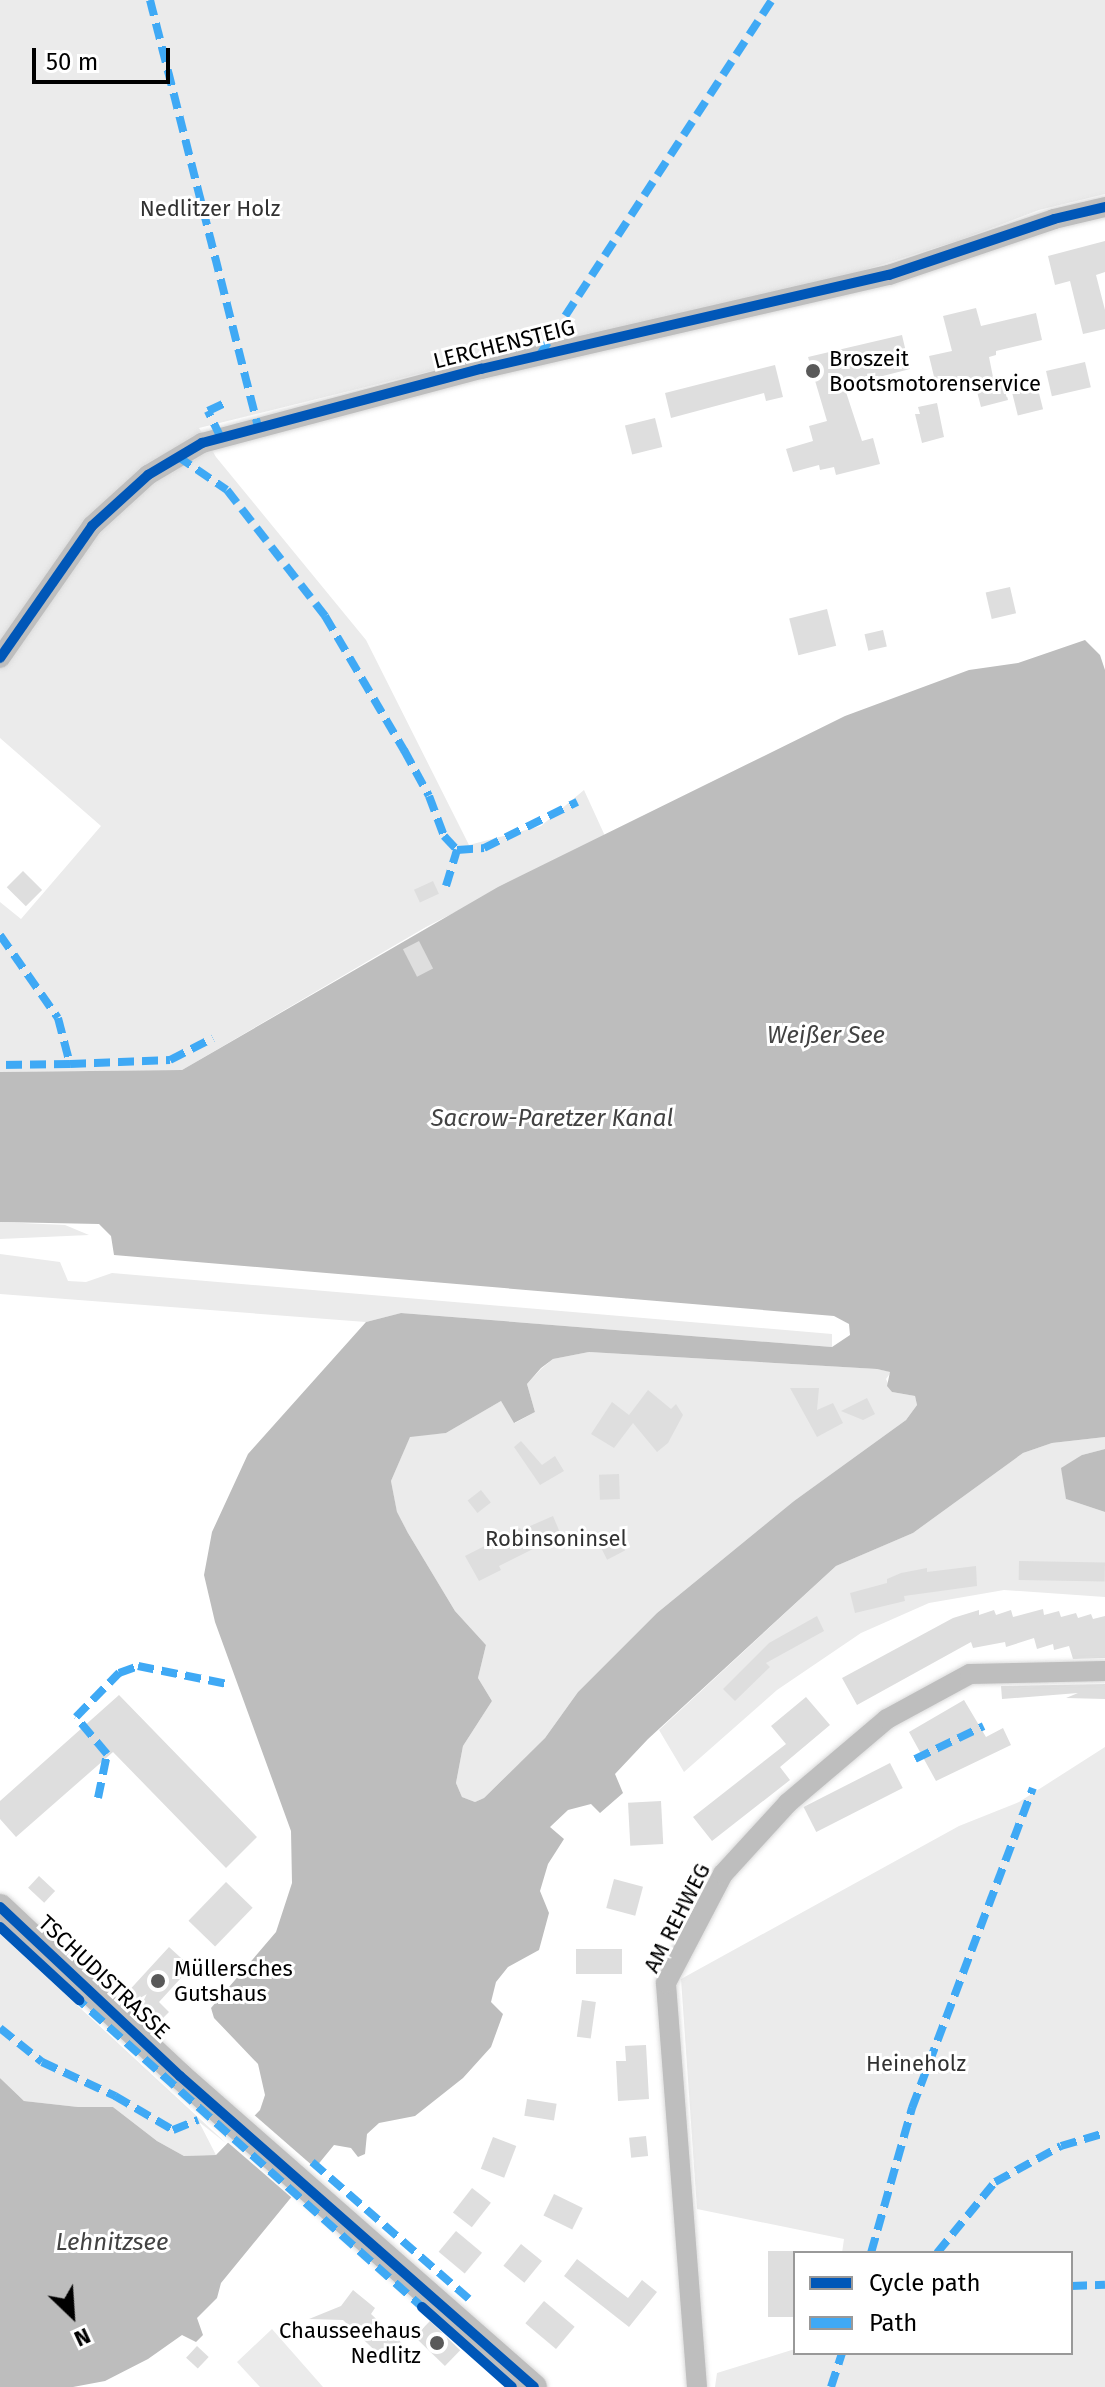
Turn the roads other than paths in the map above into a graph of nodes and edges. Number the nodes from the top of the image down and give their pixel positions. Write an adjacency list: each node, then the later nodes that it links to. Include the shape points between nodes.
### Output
1 (1105, 207): 2 (street, LERCHENSTEIG, via 889,275 481,369 202,443 148,475 92,526)
2 (0, 658)
3 (1105, 1671): 6 (street, AM REHWEG, via 970,1674 887,1719 788,1803 723,1874 666,1983)
4 (0, 1907): 5 (main road, TSCHUDISTRASSE, via 180,2076)
5 (534, 2387)
6 (697, 2387)

